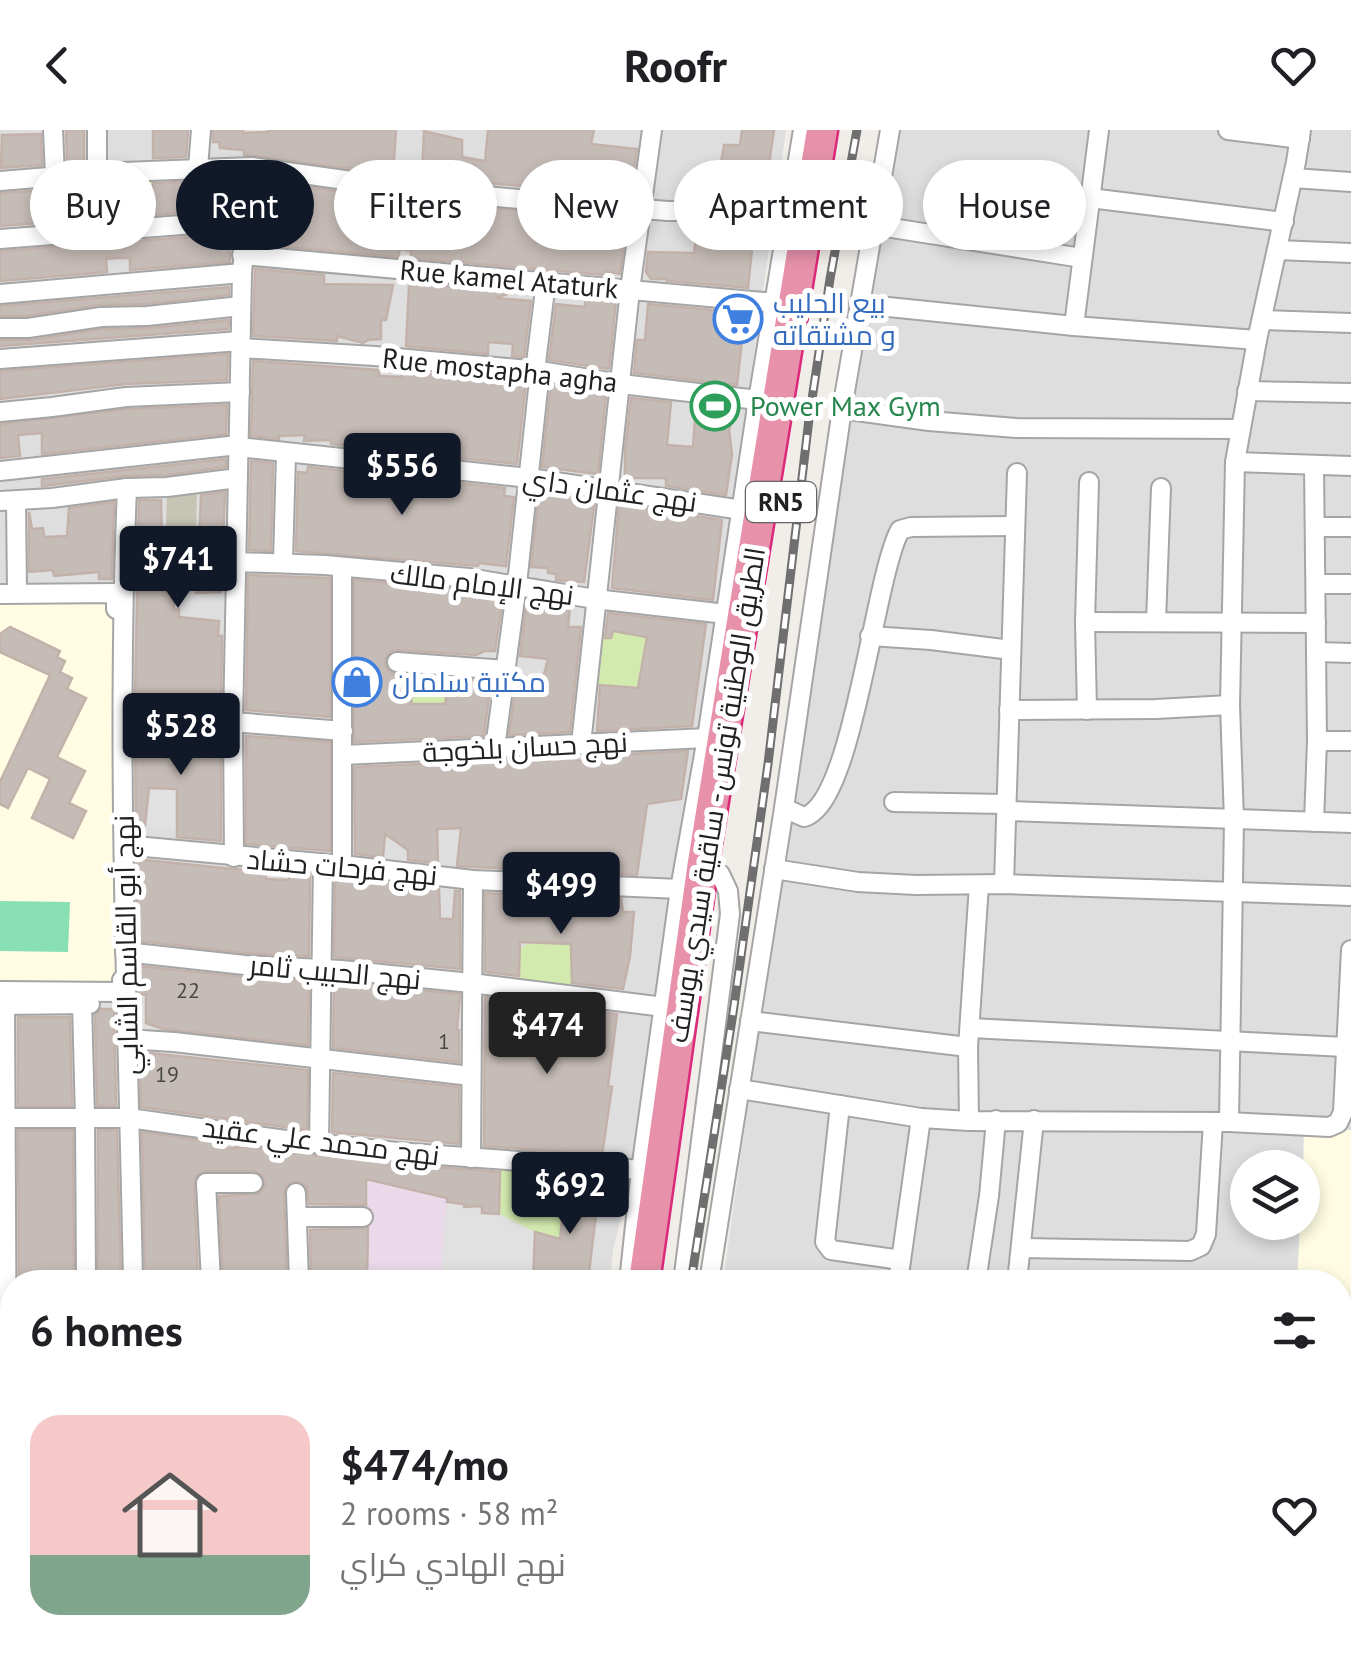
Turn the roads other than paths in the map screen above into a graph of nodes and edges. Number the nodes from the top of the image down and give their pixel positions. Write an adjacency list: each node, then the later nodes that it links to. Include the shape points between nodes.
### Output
1 (53, 130): 12 (street)
2 (97, 130): 13 (street)
3 (201, 130): 14 (street)
4 (652, 130): 15 (street)
5 (803, 130): 16 (street)
6 (822, 130): 127 (highway, الطريق الوطنية تونس - ساقية سيدي يوسف / RN5)
7 (841, 130): 120 (highway, الطريق الوطنية تونس - ساقية سيدي يوسف / RN5)
8 (890, 130): 17 (street)
9 (1098, 130): 24 (street)
10 (1228, 130): 11 (street)
11 (1300, 135): 20 (street)
12 (54, 160)
13 (97, 160)
14 (199, 160)
15 (648, 160)
16 (798, 160)
17 (885, 160)
18 (314, 176): 23 (street)
19 (30, 178): 21 (street)
20 (1293, 178): 22 (street); 25 (street)
21 (0, 181)
22 (1351, 182)
23 (517, 198)
24 (1090, 198): 25 (street); 35 (street)
25 (1284, 222): 33 (street)
26 (176, 225): 28 (street)
27 (903, 230): 35 (street)
28 (0, 239)
29 (243, 250): 36 (street)
30 (636, 250): 38 (street)
31 (784, 250): 40 (street)
32 (869, 250): 41 (street)
33 (1277, 250): 34 (street); 43 (street)
34 (1351, 253)
35 (1082, 258): 45 (street)
36 (242, 264): 37 (street, Rue kamel Ataturk); 39 (street, Rue kamel Ataturk); 42 (street)
37 (546, 282): 38 (street, Rue kamel Ataturk); 50 (street)
38 (630, 290): 40 (street, Rue kamel Ataturk); 51 (street)
39 (0, 294)
40 (775, 303): 55 (street)
41 (859, 304): 45 (street); 56 (street)
42 (241, 306): 46 (street); 48 (street)
43 (1262, 320): 44 (street); 47 (street)
44 (1351, 323)
45 (1074, 326): 47 (street)
46 (0, 328)
47 (1258, 340): 52 (street)
48 (240, 344): 49 (street); 50 (street, Rue mostapha agha); 53 (street)
49 (0, 359)
50 (538, 371): 51 (street, Rue mostapha agha); 67 (street)
51 (621, 384): 55 (street, Rue mostapha agha); 71 (street)
52 (1247, 390): 54 (street); 58 (street)
53 (240, 392): 57 (street); 59 (street)
54 (1351, 393)
55 (758, 400): 73 (street)
56 (842, 409): 58 (street, via 1016,428); 111 (street)
57 (0, 412)
58 (1240, 429): 61 (street)
59 (239, 448): 60 (street, نهج عثمان داي); 64 (street, نهج عثمان داي); 66 (street)
60 (286, 454): 67 (street, نهج عثمان داي); 78 (street)
61 (1235, 462): 62 (street); 90 (street)
62 (1314, 464): 63 (street); 75 (street)
63 (1351, 466)
64 (0, 470)
65 (1017, 473): 74 (street)
66 (238, 478): 69 (street); 77 (street)
67 (529, 478): 71 (street, نهج عثمان داي); 80 (street)
68 (1088, 482): 88 (street)
69 (128, 488): 72 (street); 84 (street, نهج أبو القاسم الشابي)
70 (1160, 488): 87 (street)
71 (610, 489): 73 (street, نهج عثمان داي); 85 (street)
72 (8, 501): 83 (street)
73 (742, 510): 86 (street)
74 (1014, 526): 91 (street, via 902,528); 92 (street)
75 (1316, 527): 76 (street); 81 (street)
76 (1351, 527)
77 (236, 562): 78 (street, نهج الإمام مالك); 101 (street)
78 (283, 563): 79 (street, نهج الإمام مالك)
79 (342, 567): 80 (street, نهج الإمام مالك); 102 (street)
80 (517, 584): 85 (street, نهج الإمام مالك); 96 (street)
81 (1316, 584): 82 (street); 89 (street)
82 (1351, 584)
83 (6, 592): 84 (street); 132 (street, via 116,594 122,992)
84 (123, 592): 100 (street, نهج أبو القاسم الشابي)
85 (595, 599): 86 (street, نهج الإمام مالك); 106 (street)
86 (726, 614): 103 (street)
87 (1156, 621): 88 (street); 90 (street)
88 (1085, 622): 99 (street)
89 (1316, 623): 90 (street); 93 (street)
90 (1231, 624): 97 (street)
91 (870, 636): 92 (street); 111 (street, via 837,774 810,816)
92 (1010, 650): 98 (street)
93 (1316, 652): 94 (street); 104 (street)
94 (1351, 653)
95 (396, 662): 96 (street)
96 (506, 670): 107 (street)
97 (1230, 705): 99 (street); 112 (street)
98 (1009, 710): 99 (street); 110 (street)
99 (1087, 710)
100 (124, 713): 101 (street); 115 (street, نهج أبو القاسم الشابي)
101 (233, 723): 102 (street); 116 (street)
102 (342, 731): 108 (street)
103 (707, 738): 106 (street, نهج حسان بلخوجة); 124 (street)
104 (1316, 741): 105 (street); 113 (street)
105 (1351, 742)
106 (580, 744): 107 (street, نهج حسان بلخوجة)
107 (495, 748): 108 (street, نهج حسان بلخوجة)
108 (342, 755): 118 (street)
109 (894, 802): 110 (street)
110 (1006, 807): 112 (street); 123 (street)
111 (784, 808): 119 (street)
112 (1234, 820): 113 (street); 125 (street)
113 (1314, 822): 114 (street)
114 (1351, 823)
115 (124, 845): 116 (street, نهج فرحات حشاد); 129 (street, نهج أبو القاسم الشابي)
116 (234, 857): 117 (street, نهج فرحات حشاد)
117 (322, 864): 118 (street, نهج فرحات حشاد); 130 (street)
118 (342, 865): 121 (street, نهج فرحات حشاد)
119 (774, 868): 122 (street, via 858,882); 136 (street)
120 (720, 874): 127 (highway, الطريق الوطنية تونس - ساقية سيدي يوسف / RN5); 170 (street, via 730,914)
121 (473, 880): 124 (street, نهج فرحات حشاد); 131 (street)
122 (978, 884): 123 (street); 137 (street)
123 (1004, 884): 125 (street)
124 (680, 890): 135 (street)
125 (1232, 894): 126 (street); 139 (street)
126 (1351, 896)
127 (704, 918): 168 (highway, الطريق الوطنية تونس - ساقية سيدي يوسف / RN5); 169 (highway, الطريق الوطنية تونس - ساقية سيدي يوسف / RN5)
128 (1351, 950): 140 (street)
129 (125, 952): 130 (street, نهج الحبيب ثامر); 134 (street, نهج أبو القاسم الشابي)
130 (320, 968): 131 (street, نهج الحبيب ثامر); 141 (street)
131 (471, 983): 135 (street, نهج الحبيب ثامر); 142 (street)
132 (2, 1000): 133 (street); 145 (street)
133 (82, 1004): 134 (street); 146 (street)
134 (125, 1004): 138 (street, نهج أبو القاسم الشابي)
135 (664, 1007): 155 (street)
136 (750, 1021): 137 (street); 143 (street)
137 (969, 1038): 139 (street); 151 (street)
138 (126, 1039): 141 (street); 147 (street, نهج أبو القاسم الشابي)
139 (1232, 1040): 140 (street); 152 (street)
140 (1345, 1047): 152 (street, via 1338,1123)
141 (320, 1058): 142 (street); 153 (street)
142 (471, 1076): 154 (street)
143 (739, 1089): 144 (street); 171 (street)
144 (840, 1106): 148 (street); 161 (street, via 825,1242 831,1250)
145 (2, 1118): 146 (street, نهج محمد علي عقيد); 162 (street)
146 (85, 1118): 147 (street, نهج محمد علي عقيد); 163 (street)
147 (129, 1118): 153 (street, نهج محمد علي عقيد); 164 (street, نهج أبو القاسم الشابي)
148 (920, 1118): 151 (street); 161 (street)
149 (996, 1120): 150 (street); 151 (street); 173 (street)
150 (1034, 1120): 152 (street); 160 (street)
151 (969, 1121)
152 (1221, 1122): 160 (street, via 1202,1246)
153 (319, 1144): 154 (street, نهج محمد علي عقيد)
154 (470, 1158): 155 (street, نهج محمد علي عقيد)
155 (641, 1170): 167 (street)
156 (254, 1183): 165 (street, via 206,1183)
157 (296, 1193): 158 (street)
158 (296, 1217): 159 (street); 166 (street)
159 (363, 1217)
160 (1021, 1248): 174 (street)
161 (901, 1260): 172 (street)
162 (4, 1270)
163 (86, 1270)
164 (133, 1270)
165 (210, 1270)
166 (298, 1270)
167 (629, 1270)
168 (646, 1270)
169 (665, 1270)
170 (684, 1270)
171 (711, 1270)
172 (900, 1270)
173 (978, 1270)
174 (1019, 1270)

